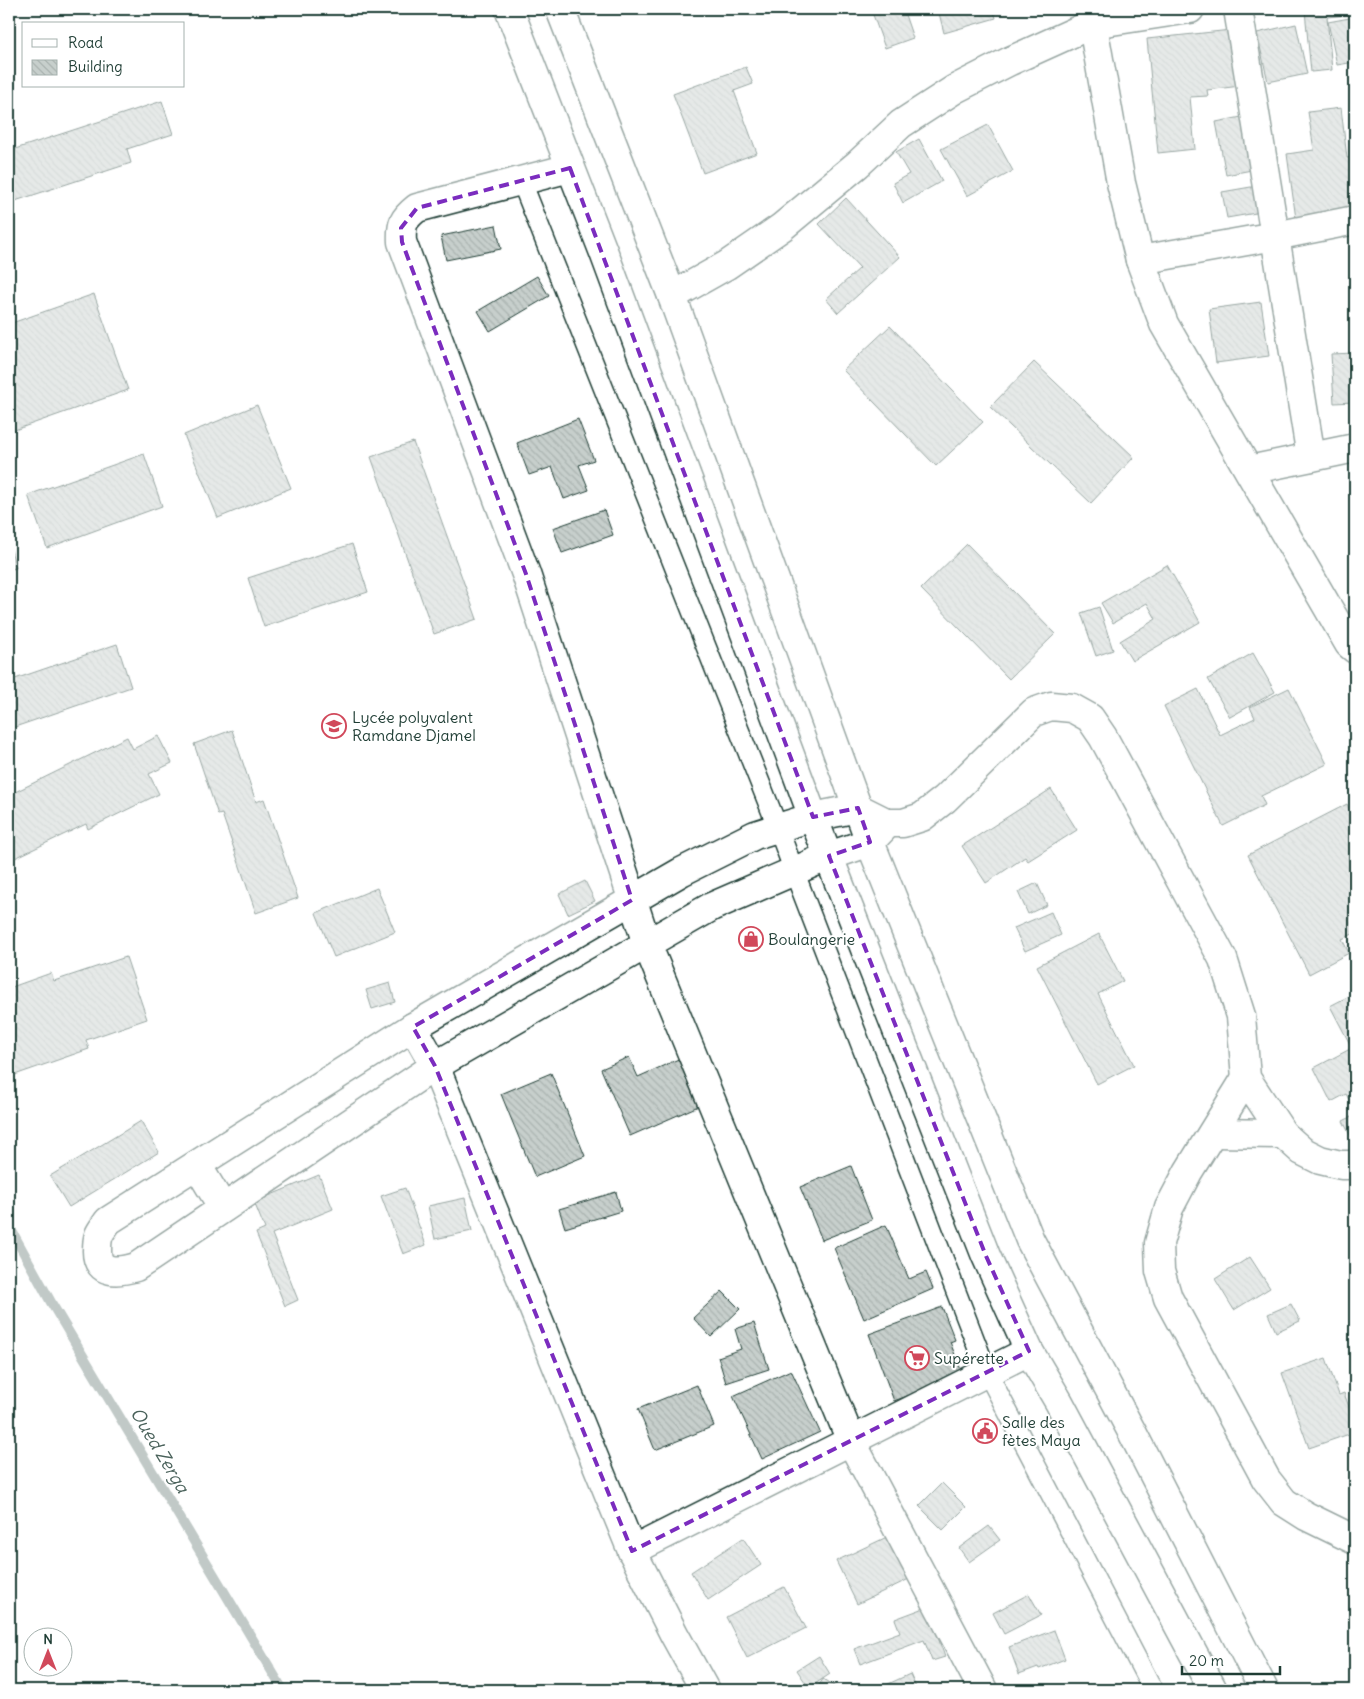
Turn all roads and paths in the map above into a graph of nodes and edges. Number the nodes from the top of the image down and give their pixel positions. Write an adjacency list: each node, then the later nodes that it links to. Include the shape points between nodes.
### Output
1 (508, 9): 6 (street)
2 (560, 9): 11 (street)
3 (1190, 9): 5 (street)
4 (1238, 9): 9 (street)
5 (1091, 16): 10 (street, via 1121,182); 11 (street, via 956,89 901,124 782,226 727,264)
6 (570, 168): 7 (street); 17 (street)
7 (521, 180): 18 (lane); 22 (street, via 417,208 407,216 401,228 402,242 526,574)
8 (1355, 220): 9 (street)
9 (1275, 236): 10 (street); 13 (street)
10 (1140, 260): 14 (street, via 1164,324)
11 (672, 296): 16 (street)
12 (1355, 448): 13 (street)
13 (1311, 457): 14 (street)
14 (1249, 470): 15 (street)
15 (1355, 650)
16 (858, 808): 17 (street); 19 (street)
17 (813, 817): 18 (street); 20 (street)
18 (778, 828): 21 (lane); 22 (street, via 755,835)
19 (879, 832): 20 (street); 26 (street, via 922,817 945,799 1034,712 1051,706 1072,708 1090,718 1223,959 1241,1016); 41 (street, via 1030,1240)
20 (829, 856): 21 (street); 32 (street, via 986,1256)
21 (794, 872): 23 (street, via 711,907); 33 (lane)
22 (632, 900): 23 (street); 24 (street)
23 (647, 944): 25 (street); 34 (street)
24 (413, 1027): 25 (street); 29 (street)
25 (435, 1066): 31 (street); 36 (street)
26 (1246, 1078): 27 (street); 28 (street)
27 (1213, 1133): 28 (street); 35 (street, via 1169,1208 1159,1242 1160,1271 1168,1298 1266,1479 1284,1502)
28 (1283, 1134): 30 (street, via 1302,1151 1320,1160)
29 (197, 1165): 31 (street); 31 (street, via 108,1221 99,1234 97,1244 100,1265 117,1271 136,1267)
30 (1355, 1165)
31 (223, 1208)
32 (1029, 1351): 33 (street); 40 (street)
33 (987, 1372): 34 (street); 39 (lane)
34 (852, 1441): 36 (street); 38 (street)
35 (1355, 1540)
36 (632, 1551): 37 (street)
37 (705, 1690)
38 (983, 1690)
39 (1153, 1690)
40 (1213, 1690)
41 (1264, 1690)

